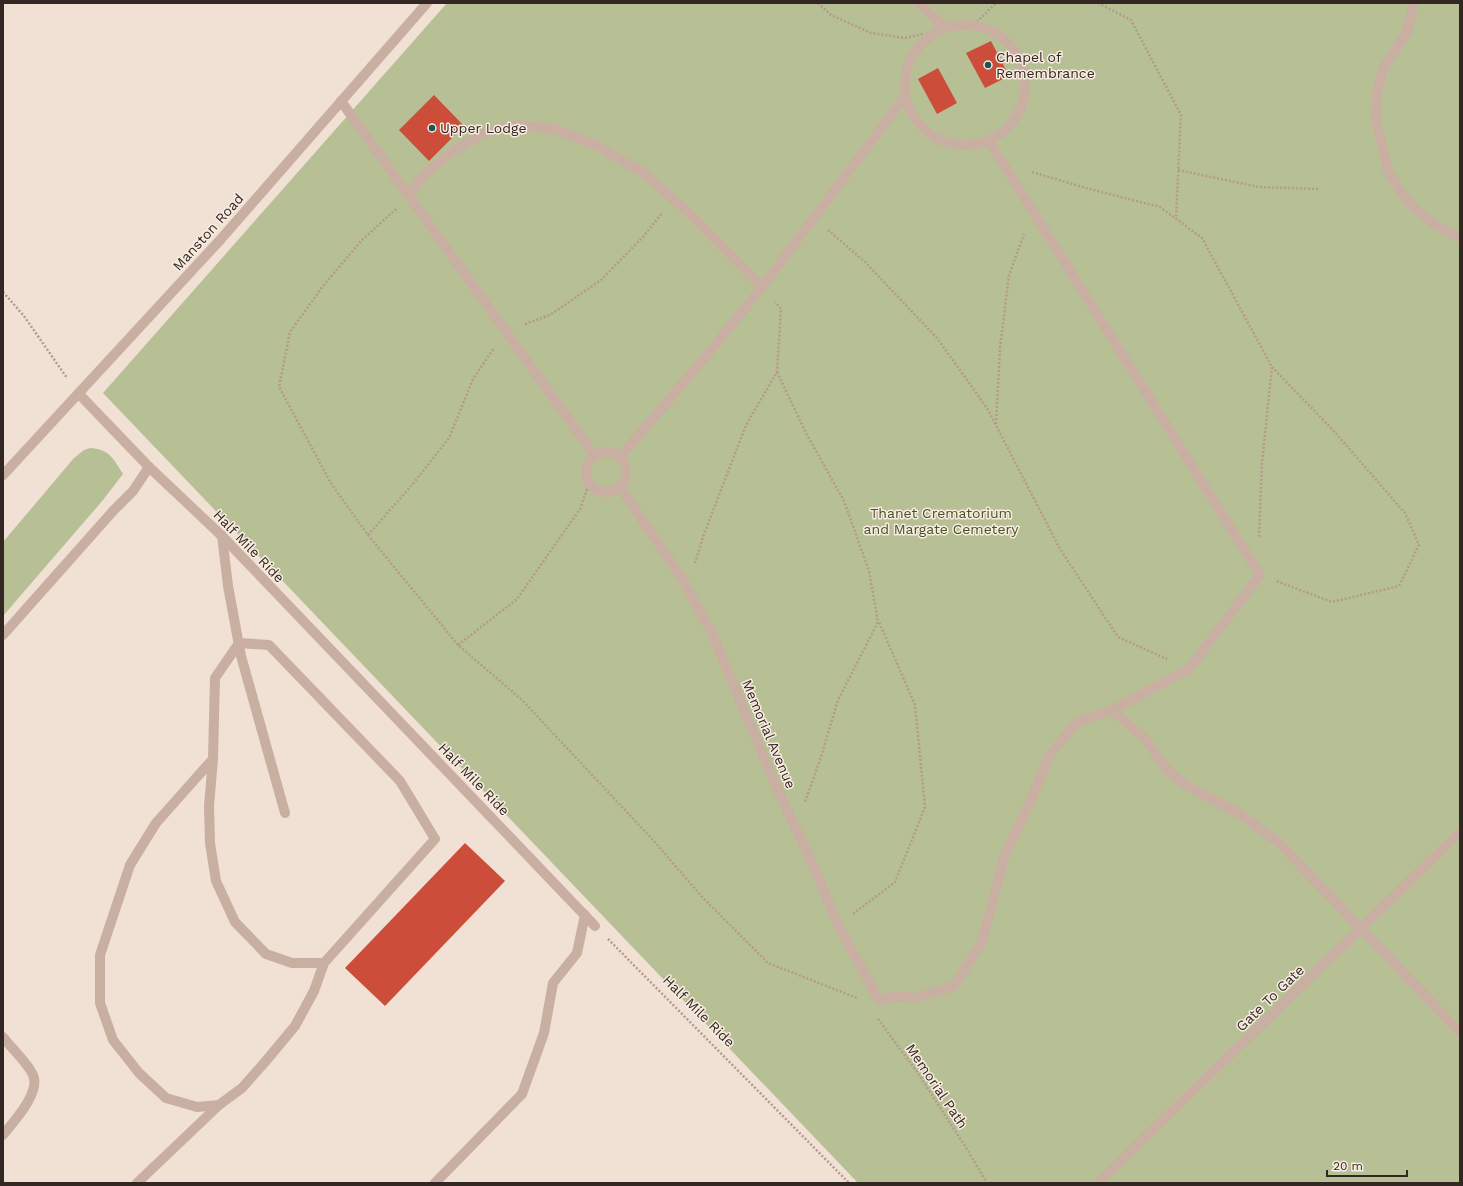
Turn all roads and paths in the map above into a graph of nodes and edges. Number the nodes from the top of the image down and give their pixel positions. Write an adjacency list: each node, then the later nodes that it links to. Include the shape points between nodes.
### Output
1 (427, 3): 10 (street, Manston Road)
2 (818, 3): 8 (path, via 831,15 871,33 905,38)
3 (919, 3): 8 (street)
4 (996, 3): 7 (path)
5 (1098, 3): 13 (path, via 1131,20 1181,115)
6 (1414, 3): 20 (street, via 1408,32 1384,67 1376,94 1376,120 1388,172 1409,203 1432,223)
7 (974, 25): 8 (street); 11 (street, via 993,31 1009,43 1020,59 1026,78 1025,97 1018,115 1005,131)
8 (945, 28): 9 (street, via 926,39 913,55 906,74)
9 (906, 95): 11 (street, via 912,112 922,127 936,138 959,145); 18 (street)
10 (341, 101): 15 (street); 26 (street, Manston Road, via 222,239)
11 (989, 141): 12 (street)
12 (1002, 163): 17 (street); 19 (path, via 1160,207)
13 (1178, 170): 14 (path, via 1259,186); 19 (path)
14 (1318, 189)
15 (410, 197): 16 (street, via 419,180 447,155 482,134 512,125 554,129 594,144 645,174); 23 (street); 34 (path, via 362,240 323,286 290,332 279,387 332,485)
16 (673, 199): 21 (street); 23 (path, via 642,238 601,280 550,315)
17 (1032, 211): 27 (path, via 1009,275 1000,348); 36 (street)
18 (814, 218): 21 (street); 27 (path, via 865,262 937,338 988,408)
19 (1176, 219): 24 (path, via 1202,238)
20 (1460, 238)
21 (762, 286): 25 (path, via 781,309); 29 (street)
22 (3, 292): 26 (path, via 24,316)
23 (506, 331): 28 (street); 34 (path, via 473,379 449,438)
24 (1272, 367): 36 (path, via 1262,463); 36 (path, via 1333,430 1405,513 1419,544 1398,586 1332,602)
25 (777, 372): 37 (path, via 746,425 704,534); 38 (path, via 806,433 844,501 869,571)
26 (78, 394): 30 (street, Half Mile Ride); 31 (street, Manston Road)
27 (996, 424): 42 (path, via 1060,549 1118,637)
28 (594, 455): 29 (street, via 608,451); 32 (street, via 586,465 585,472)
29 (620, 457): 33 (street, via 624,462 626,476)
30 (149, 467): 35 (street, Half Mile Ride); 39 (street, via 133,491)
31 (3, 474)
32 (589, 484): 33 (street, via 594,489 607,492); 41 (path, via 580,509 517,599)
33 (620, 487): 37 (street, Memorial Avenue)
34 (368, 535): 41 (path)
35 (222, 536): 40 (street); 48 (street, Half Mile Ride)
36 (1260, 575): 42 (street)
37 (687, 588): 46 (street, Memorial Avenue, via 712,633 771,776)
38 (878, 622): 46 (path, via 838,700); 49 (path, via 915,705 925,807 895,882)
39 (3, 635)
40 (239, 643): 44 (street, via 215,678); 45 (street); 52 (street, via 269,645 400,781 435,838)
41 (458, 645): 53 (path, via 522,700 703,898 768,963 854,998)
42 (1189, 669): 43 (street)
43 (1112, 710): 51 (street, via 1146,740 1169,772 1189,787 1240,814 1279,843); 53 (street, via 1077,722 1049,756 1005,855 981,944 954,986 915,998 894,996)
44 (213, 759): 52 (street, via 209,806 210,843 216,881 235,922 266,954 292,963); 56 (street, via 156,823 130,865 100,955 100,1002 113,1040 139,1073 166,1098 197,1107)
45 (285, 813)
46 (796, 828): 49 (street, Memorial Avenue)
47 (1460, 832): 51 (street, Gate To Gate)
48 (585, 915): 50 (street, Half Mile Ride); 59 (street, via 577,953 553,982 544,1033 522,1094)
49 (838, 925): 53 (street, Memorial Avenue)
50 (595, 926): 60 (path, Half Mile Ride)
51 (1361, 929): 54 (street); 62 (street, Gate To Gate)
52 (324, 963): 56 (street, via 314,991 295,1026 242,1088)
53 (879, 1000): 61 (path, Memorial Path, via 876,1017 917,1072)
54 (1460, 1032)
55 (3, 1037): 57 (street, via 33,1075 35,1088 25,1107)
56 (219, 1105): 58 (street)
57 (3, 1135)
58 (137, 1183)
59 (435, 1183)
60 (849, 1183)
61 (987, 1183)
62 (1098, 1183)

